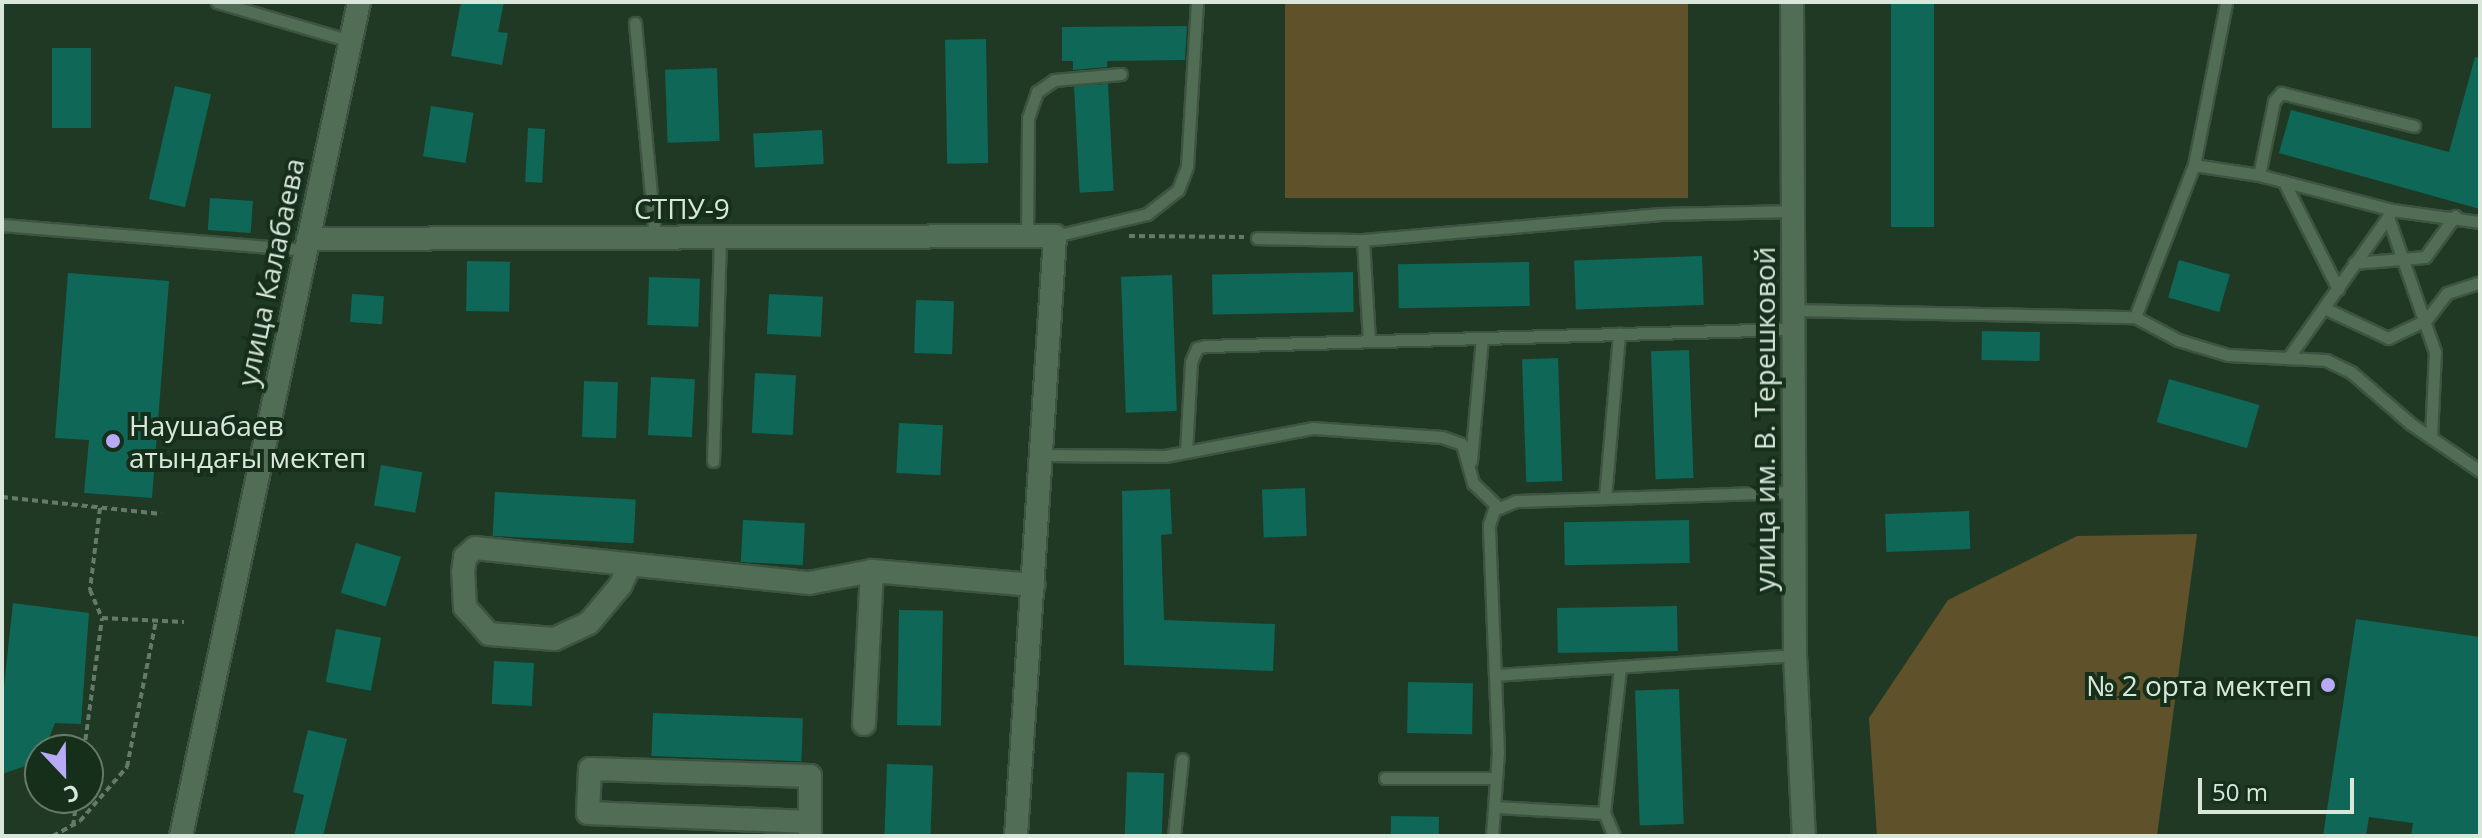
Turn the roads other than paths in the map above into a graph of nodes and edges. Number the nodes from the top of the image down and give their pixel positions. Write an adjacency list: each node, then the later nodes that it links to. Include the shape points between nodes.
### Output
1 (217, 2): 7 (lane)
2 (359, 2): 7 (street, улица Калабаева)
3 (1197, 2): 18 (lane, via 1187,166 1178,190 1147,214)
4 (1792, 2): 13 (street, улица им. В. Терешковой)
5 (2226, 3): 10 (lane)
6 (635, 23): 19 (lane)
7 (350, 41): 24 (street, улица Калабаева)
8 (1121, 74): 21 (lane, via 1054,80 1037,92 1028,118)
9 (2414, 126): 11 (lane, via 2281,93 2274,101)
10 (2194, 165): 11 (lane); 30 (lane)
11 (2259, 175): 12 (lane)
12 (2284, 182): 14 (lane); 28 (lane)
13 (1793, 211): 23 (lane, via 1661,214); 31 (street, улица им. В. Терешковой)
14 (2390, 214): 15 (lane); 25 (lane); 26 (lane)
15 (2455, 216): 16 (lane); 25 (lane, via 2434,251)
16 (2480, 222)
17 (2, 225): 24 (lane)
18 (1055, 236): 21 (street, СТПУ-9); 39 (street)
19 (655, 238): 20 (street, СТПУ-9); 24 (street, СТПУ-9)
20 (720, 238): 21 (street, СТПУ-9); 40 (lane)
21 (1027, 238)
22 (1257, 238): 23 (lane)
23 (1363, 240): 35 (lane)
24 (306, 244): 59 (street, улица Калабаева)
25 (2405, 260): 26 (lane); 32 (lane)
26 (2354, 263): 28 (lane)
27 (2480, 282): 32 (lane, via 2447,293)
28 (2338, 289): 29 (lane)
29 (2324, 308): 32 (lane, via 2388,338); 36 (lane)
30 (2135, 317): 31 (lane); 36 (lane, via 2178,340 2228,355)
31 (1794, 320): 33 (lane); 43 (street, улица им. В. Терешковой)
32 (2426, 320): 37 (lane, via 2435,352)
33 (1619, 334): 34 (lane); 44 (lane)
34 (1482, 338): 35 (lane); 41 (lane)
35 (1369, 341): 38 (lane, via 1197,348 1191,362)
36 (2288, 358): 37 (lane, via 2326,360 2351,372)
37 (2431, 436): 42 (lane)
38 (1186, 452): 39 (lane); 41 (lane, via 1313,428 1442,437 1462,444)
39 (1044, 455): 48 (street)
40 (713, 461)
41 (1471, 462): 45 (lane, via 1477,489)
42 (2480, 471)
43 (1793, 492): 44 (lane); 49 (street, улица им. В. Терешковой)
44 (1605, 498): 45 (lane, via 1516,501)
45 (1498, 507): 51 (lane, via 1489,525)
46 (629, 567): 46 (street, via 475,548 465,557 465,607 489,634 555,639 589,623); 47 (street, via 809,583)
47 (872, 571): 48 (street); 52 (street)
48 (1033, 585): 60 (street)
49 (1795, 655): 50 (lane); 64 (street, улица им. В. Терешковой)
50 (1620, 667): 51 (lane); 57 (lane)
51 (1495, 675): 55 (lane)
52 (864, 724)
53 (1182, 759): 61 (lane)
54 (1385, 778): 55 (lane)
55 (1496, 778): 56 (lane)
56 (1494, 807): 57 (lane); 62 (lane)
57 (1604, 813): 63 (lane)
58 (810, 829): 58 (street, via 810,776 590,769 588,813)
59 (181, 836)
60 (1016, 836)
61 (1174, 836)
62 (1492, 836)
63 (1614, 836)
64 (1804, 836)

